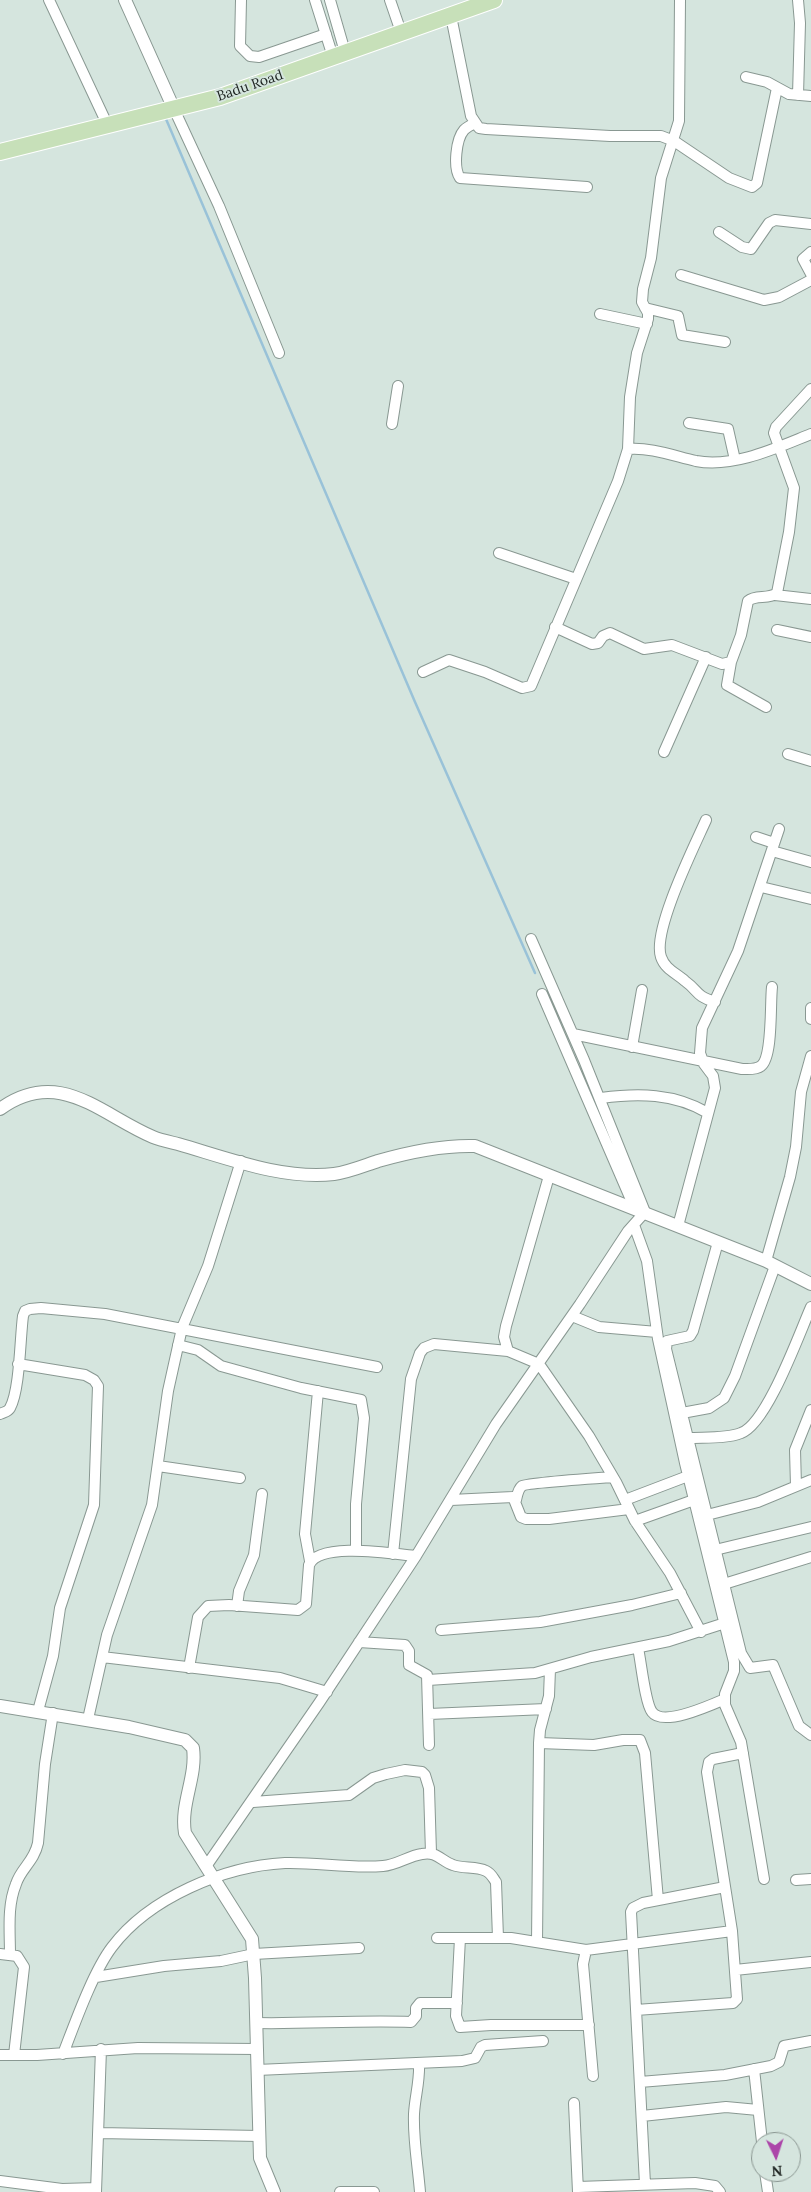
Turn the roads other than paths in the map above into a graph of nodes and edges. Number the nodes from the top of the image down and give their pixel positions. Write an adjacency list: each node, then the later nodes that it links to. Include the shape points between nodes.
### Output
1 (49, 0): 22 (street)
2 (124, 0): 20 (street)
3 (241, 0): 14 (street, via 240,46 250,56 259,57)
4 (315, 0): 14 (street)
5 (330, 0): 15 (street)
6 (390, 0): 13 (street)
7 (494, 0): 10 (main road, Badu Road)
8 (680, 0): 23 (street, via 680,108)
9 (798, 0): 11 (street)
10 (451, 16): 13 (main road, Badu Road); 21 (street)
11 (800, 23): 12 (street); 18 (street)
12 (811, 23)
13 (401, 32): 15 (main road, Badu Road)
14 (326, 34): 15 (street)
15 (339, 54): 20 (main road, Badu Road, via 220,97)
16 (746, 77): 17 (street)
17 (777, 88): 18 (street); 23 (street, via 755,186 729,178)
18 (798, 95): 19 (street)
19 (811, 96)
20 (174, 109): 22 (main road, Badu Road); 36 (street, via 219,206)
21 (475, 123): 23 (street, via 486,129 651,135); 25 (street, via 461,136 456,166 460,178)
22 (108, 126): 24 (main road, Badu Road)
23 (674, 141): 32 (street, via 661,178 651,258 642,295)
24 (0, 152)
25 (587, 187)
26 (811, 224): 27 (street, via 775,220 769,223 751,249)
27 (719, 232)
28 (811, 252): 29 (street, via 803,259)
29 (811, 274)
30 (681, 275): 31 (street, via 764,300 779,297)
31 (811, 280)
32 (645, 308): 34 (street); 35 (street, via 678,316 682,335)
33 (600, 314): 34 (street)
34 (647, 324): 43 (street, via 637,354 630,397)
35 (725, 342)
36 (279, 353)
37 (398, 386): 40 (street)
38 (811, 389): 42 (street, via 776,427 774,433)
39 (689, 422): 44 (street, via 728,429)
40 (392, 424)
41 (811, 434): 42 (street)
42 (779, 445): 44 (street); 47 (street, via 794,495)
43 (628, 449): 44 (street, via 673,454 697,461); 46 (street, via 618,481)
44 (735, 460)
45 (498, 553): 46 (street)
46 (576, 578): 49 (street)
47 (775, 595): 48 (street); 53 (street, via 748,601)
48 (811, 599)
49 (555, 627): 52 (street, via 592,644 610,633 644,649 672,645); 54 (street, via 529,688 449,660)
50 (777, 630): 51 (street)
51 (811, 638)
52 (706, 657): 53 (street, via 722,664); 56 (street)
53 (731, 662): 55 (street, via 727,685)
54 (423, 672)
55 (766, 707)
56 (664, 752)
57 (788, 754): 58 (street)
58 (811, 761)
59 (706, 820): 70 (street, via 670,906 659,949 666,967 689,984 696,994)
60 (779, 829): 62 (street)
61 (756, 837): 62 (street)
62 (773, 847): 63 (street); 64 (street)
63 (811, 862)
64 (761, 887): 65 (street); 70 (street)
65 (811, 899)
66 (531, 939): 73 (street)
67 (772, 988): 76 (street, via 769,1050 763,1065 742,1069)
68 (642, 990): 74 (street)
69 (542, 994): 82 (street)
70 (715, 1002): 76 (street, via 702,1028)
71 (811, 1008): 72 (street)
72 (811, 1019)
73 (573, 1034): 74 (street); 77 (street)
74 (632, 1047): 76 (street)
75 (811, 1056): 86 (street, via 801,1092 796,1147)
76 (701, 1060): 79 (street, via 715,1081)
77 (600, 1098): 79 (street, via 635,1094 658,1096); 82 (street)
78 (0, 1109): 80 (street, via 22,1095 35,1092 85,1099 153,1137)
79 (708, 1113): 84 (street)
80 (241, 1162): 81 (street, via 292,1172 335,1174 413,1152 475,1146); 90 (street, via 208,1266)
81 (549, 1176): 82 (street); 93 (street, via 506,1326 504,1337)
82 (640, 1210): 83 (street); 84 (street)
83 (634, 1225): 89 (street); 91 (street, via 647,1261)
84 (678, 1226): 85 (street)
85 (718, 1242): 86 (street); 99 (street, via 693,1331 690,1336 671,1338 666,1344)
86 (770, 1264): 87 (street); 99 (street, via 735,1376 724,1398 709,1408)
87 (811, 1284)
88 (811, 1307): 101 (street, via 766,1406 748,1430 729,1436)
89 (572, 1316): 91 (street, via 599,1326); 95 (street)
90 (182, 1328): 92 (street); 94 (street, via 105,1314 56,1308 30,1309 22,1316); 96 (street)
91 (657, 1332): 104 (street)
92 (178, 1345): 97 (street, via 198,1350 221,1366); 102 (street)
93 (508, 1351): 95 (street); 118 (street, via 434,1344 420,1352 410,1379)
94 (18, 1364): 100 (street, via 11,1406); 138 (street, via 85,1375 98,1386 94,1505 60,1608 53,1656)
95 (539, 1364): 103 (street); 109 (street, via 496,1424)
96 (376, 1366)
97 (318, 1391): 116 (street, via 356,1398 363,1404); 121 (street, via 305,1534)
98 (811, 1410): 107 (street, via 795,1450)
99 (682, 1413): 101 (street)
100 (0, 1414)
101 (688, 1438): 113 (street)
102 (158, 1466): 105 (street); 130 (street, via 148,1518)
103 (613, 1476): 110 (street, via 527,1483 520,1489); 112 (street)
104 (688, 1476): 111 (street); 112 (street)
105 (240, 1478)
106 (811, 1480): 107 (street)
107 (796, 1486): 113 (street, via 758,1502)
108 (262, 1494): 124 (street, via 253,1563 239,1591)
109 (451, 1500): 110 (street, via 507,1496); 119 (street)
110 (516, 1500): 112 (street, via 516,1510 526,1519 549,1519)
111 (694, 1500): 114 (street); 125 (street)
112 (627, 1505): 114 (street)
113 (707, 1515): 117 (street)
114 (635, 1521): 123 (street)
115 (811, 1526): 117 (street)
116 (356, 1550): 118 (street); 121 (street, via 326,1553)
117 (715, 1550): 122 (street)
118 (393, 1554): 119 (street)
119 (416, 1556): 128 (street)
120 (811, 1557): 122 (street)
121 (310, 1561): 124 (street, via 303,1608)
122 (724, 1584): 142 (street, via 743,1660 750,1668 773,1665 799,1726)
123 (681, 1593): 126 (street, via 540,1622); 127 (street)
124 (238, 1606): 131 (street, via 216,1605 203,1610 195,1628)
125 (725, 1623): 127 (street); 135 (street, via 734,1667)
126 (442, 1630)
127 (701, 1632): 129 (street)
128 (359, 1642): 133 (street, via 405,1645 409,1651 409,1665 425,1672); 134 (street)
129 (638, 1648): 132 (street); 135 (street, via 649,1706 657,1716 679,1715)
130 (102, 1657): 131 (street); 141 (street)
131 (189, 1668): 134 (street, via 280,1678)
132 (550, 1669): 133 (street, via 520,1675); 137 (street)
133 (428, 1680): 140 (street)
134 (327, 1692): 146 (street)
135 (725, 1699): 145 (street, via 728,1716 739,1736)
136 (0, 1706): 138 (street)
137 (546, 1709): 140 (street); 143 (street)
138 (38, 1711): 139 (street)
139 (53, 1714): 141 (street); 162 (street, via 36,1854 18,1879 12,1897)
140 (429, 1714): 144 (street)
141 (88, 1719): 148 (street, via 129,1726 190,1743 193,1763 183,1824 185,1833)
142 (811, 1736)
143 (539, 1743): 153 (street, via 594,1745 640,1740 645,1753); 158 (street)
144 (429, 1745)
145 (743, 1753): 149 (street); 152 (street, via 713,1759 707,1765)
146 (253, 1802): 147 (street, via 349,1795 386,1774 405,1770 422,1772 429,1788); 148 (street)
147 (431, 1853): 148 (street, via 386,1866 350,1868 287,1863); 157 (street, via 451,1865 486,1870 491,1874 496,1882)
148 (210, 1871): 163 (street, via 252,1939); 166 (street, via 133,1926 111,1949)
149 (764, 1879)
150 (811, 1879): 151 (street)
151 (796, 1880)
152 (725, 1886): 153 (street); 154 (street)
153 (658, 1900): 159 (street, via 633,1908)
154 (732, 1931): 159 (street); 165 (street)
155 (437, 1938): 156 (street)
156 (460, 1938): 157 (street); 167 (street)
157 (498, 1938): 158 (street)
158 (536, 1942): 161 (street)
159 (631, 1943): 161 (street); 168 (street)
160 (359, 1948): 163 (street)
161 (586, 1950): 170 (street, via 583,1964)
162 (5, 1954): 177 (street, via 17,1956 22,1961 25,1975)
163 (254, 1954): 166 (street); 169 (street)
164 (811, 1962): 165 (street)
165 (735, 1970): 168 (street, via 737,1999 733,2003)
166 (96, 1977): 175 (street)
167 (457, 2003): 169 (street, via 420,2003 411,2022); 170 (street, via 460,2027)
168 (636, 2010): 182 (street)
169 (256, 2023): 174 (street)
170 (589, 2025): 181 (street)
171 (543, 2041): 178 (street, via 485,2045 471,2059)
172 (811, 2041): 179 (street, via 784,2046 776,2065)
173 (101, 2049): 174 (street); 175 (street); 187 (street)
174 (256, 2049): 180 (street)
175 (63, 2054): 177 (street)
176 (0, 2055): 177 (street)
177 (14, 2055)
178 (419, 2063): 180 (street); 197 (street, via 414,2131)
179 (754, 2069): 182 (street, via 725,2075); 184 (street)
180 (257, 2070): 188 (street)
181 (593, 2076)
182 (640, 2082): 185 (street)
183 (574, 2103): 192 (street)
184 (758, 2110): 185 (street, via 721,2107); 186 (street)
185 (642, 2116): 190 (street)
186 (761, 2132)
187 (98, 2133): 188 (street); 193 (street)
188 (259, 2136): 194 (street, via 261,2164)
189 (4, 2182): 193 (street)
190 (645, 2184): 191 (street); 198 (street, via 708,2184)
191 (633, 2188): 192 (street)
192 (578, 2189)
193 (96, 2190)
194 (274, 2192)
195 (340, 2192): 196 (street)
196 (374, 2192)
197 (420, 2192)
198 (720, 2192)

